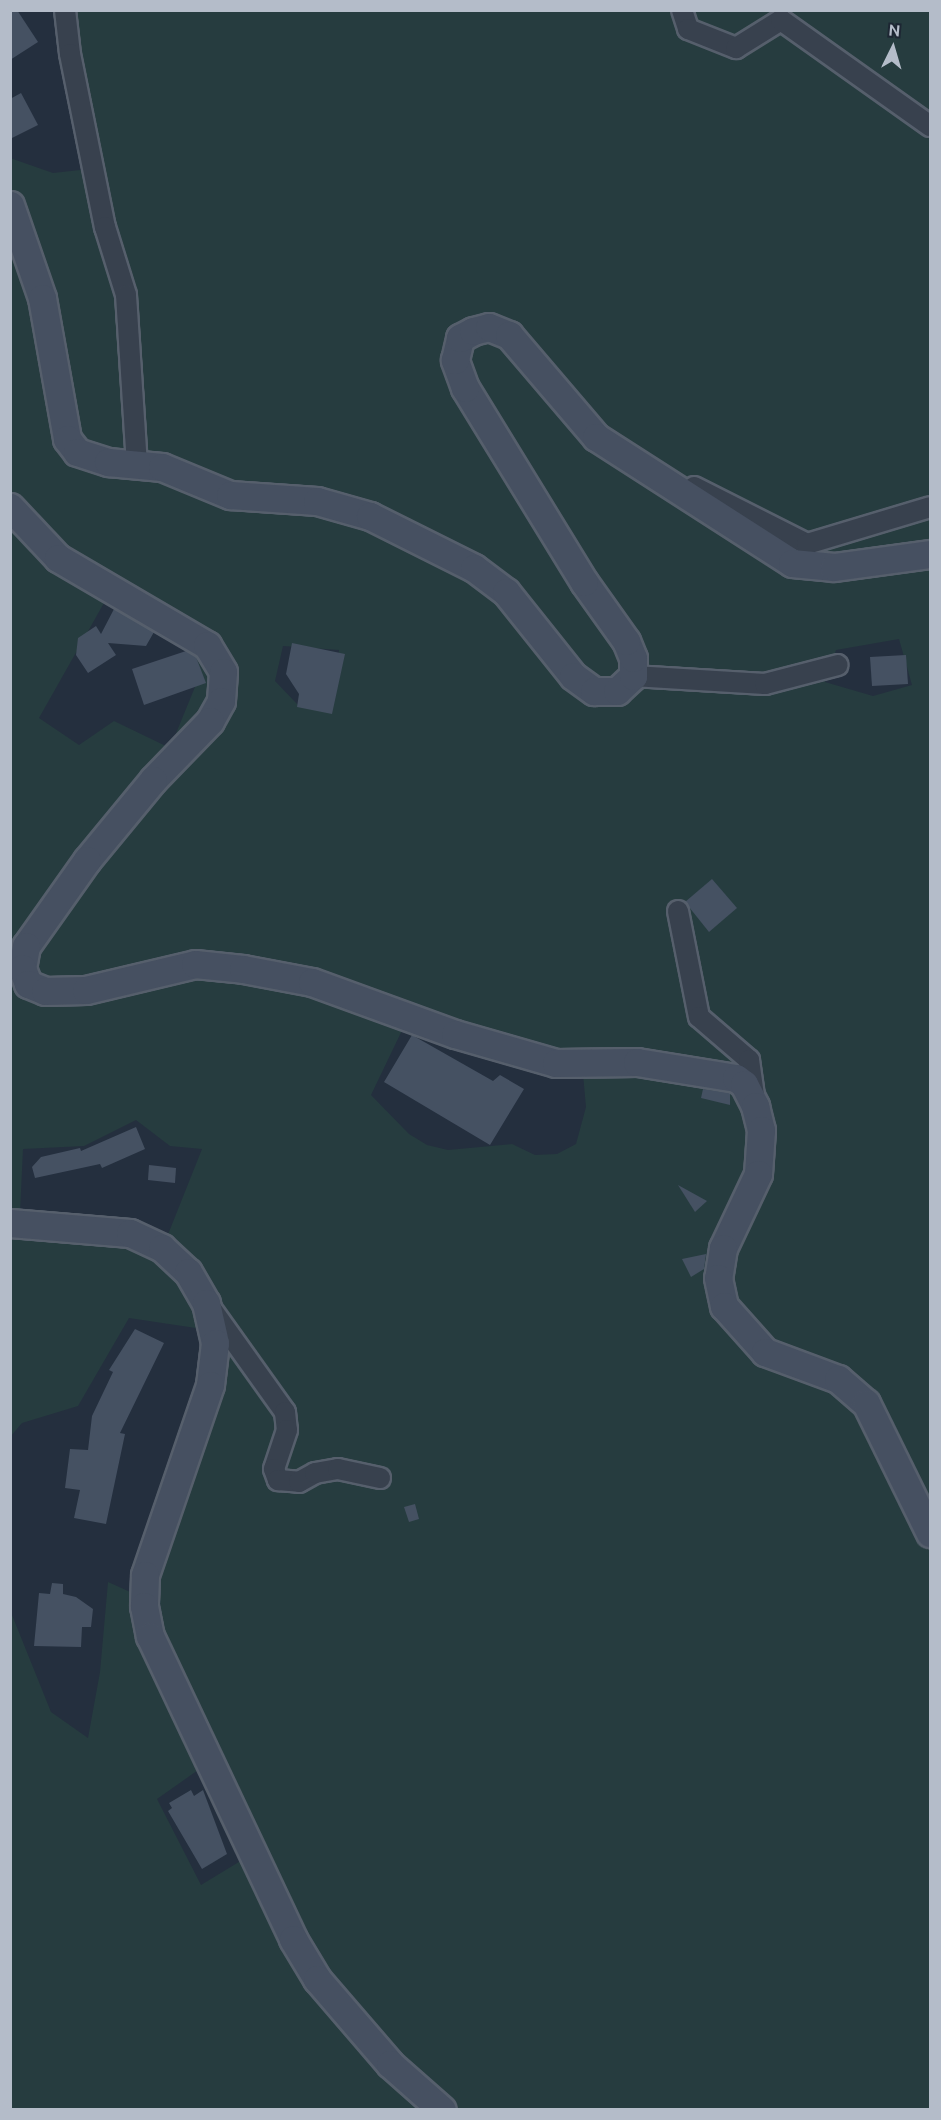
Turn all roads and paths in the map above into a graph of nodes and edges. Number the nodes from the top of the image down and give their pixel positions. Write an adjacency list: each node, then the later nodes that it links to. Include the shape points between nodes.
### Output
1 (65, 10): 5 (street, via 103,218 126,295)
2 (682, 10): 3 (street, via 688,29 736,48 781,20)
3 (930, 126)
4 (10, 205): 5 (street, via 42,298 67,439 83,456)
5 (137, 463): 11 (street, via 162,467 230,495 317,501 370,516 474,568 506,592 573,676 594,691 618,691)
6 (676, 488): 8 (street, via 687,483 807,544); 9 (street, via 716,512 770,553 792,563 834,567); 11 (street, via 596,437 509,335 489,327 460,338 455,360 465,388 584,582 626,641 633,658)
7 (10, 507): 13 (street, via 58,558 207,645 223,672 221,701 210,721 153,780 94,851 26,946 22,968 28,984 45,992 86,990 195,964 243,969 312,982 455,1034 556,1063 637,1062 724,1074 744,1084)
8 (930, 507)
9 (930, 554)
10 (838, 665): 11 (street, via 765,684)
11 (633, 676)
12 (678, 911): 13 (street, via 699,1017 749,1060)
13 (755, 1106): 17 (street, via 761,1130 758,1174 723,1248 718,1278 724,1306 765,1352 838,1379 866,1403)
14 (10, 1223): 15 (street, via 130,1233 162,1248 188,1272)
15 (206, 1303): 16 (street, via 285,1412 287,1430 274,1469 278,1480 299,1482 315,1473 338,1468); 18 (street, via 215,1344 210,1385 145,1575 144,1606 150,1636 293,1939 317,1979 390,2064)
16 (380, 1478)
17 (930, 1533)
18 (442, 2109)

